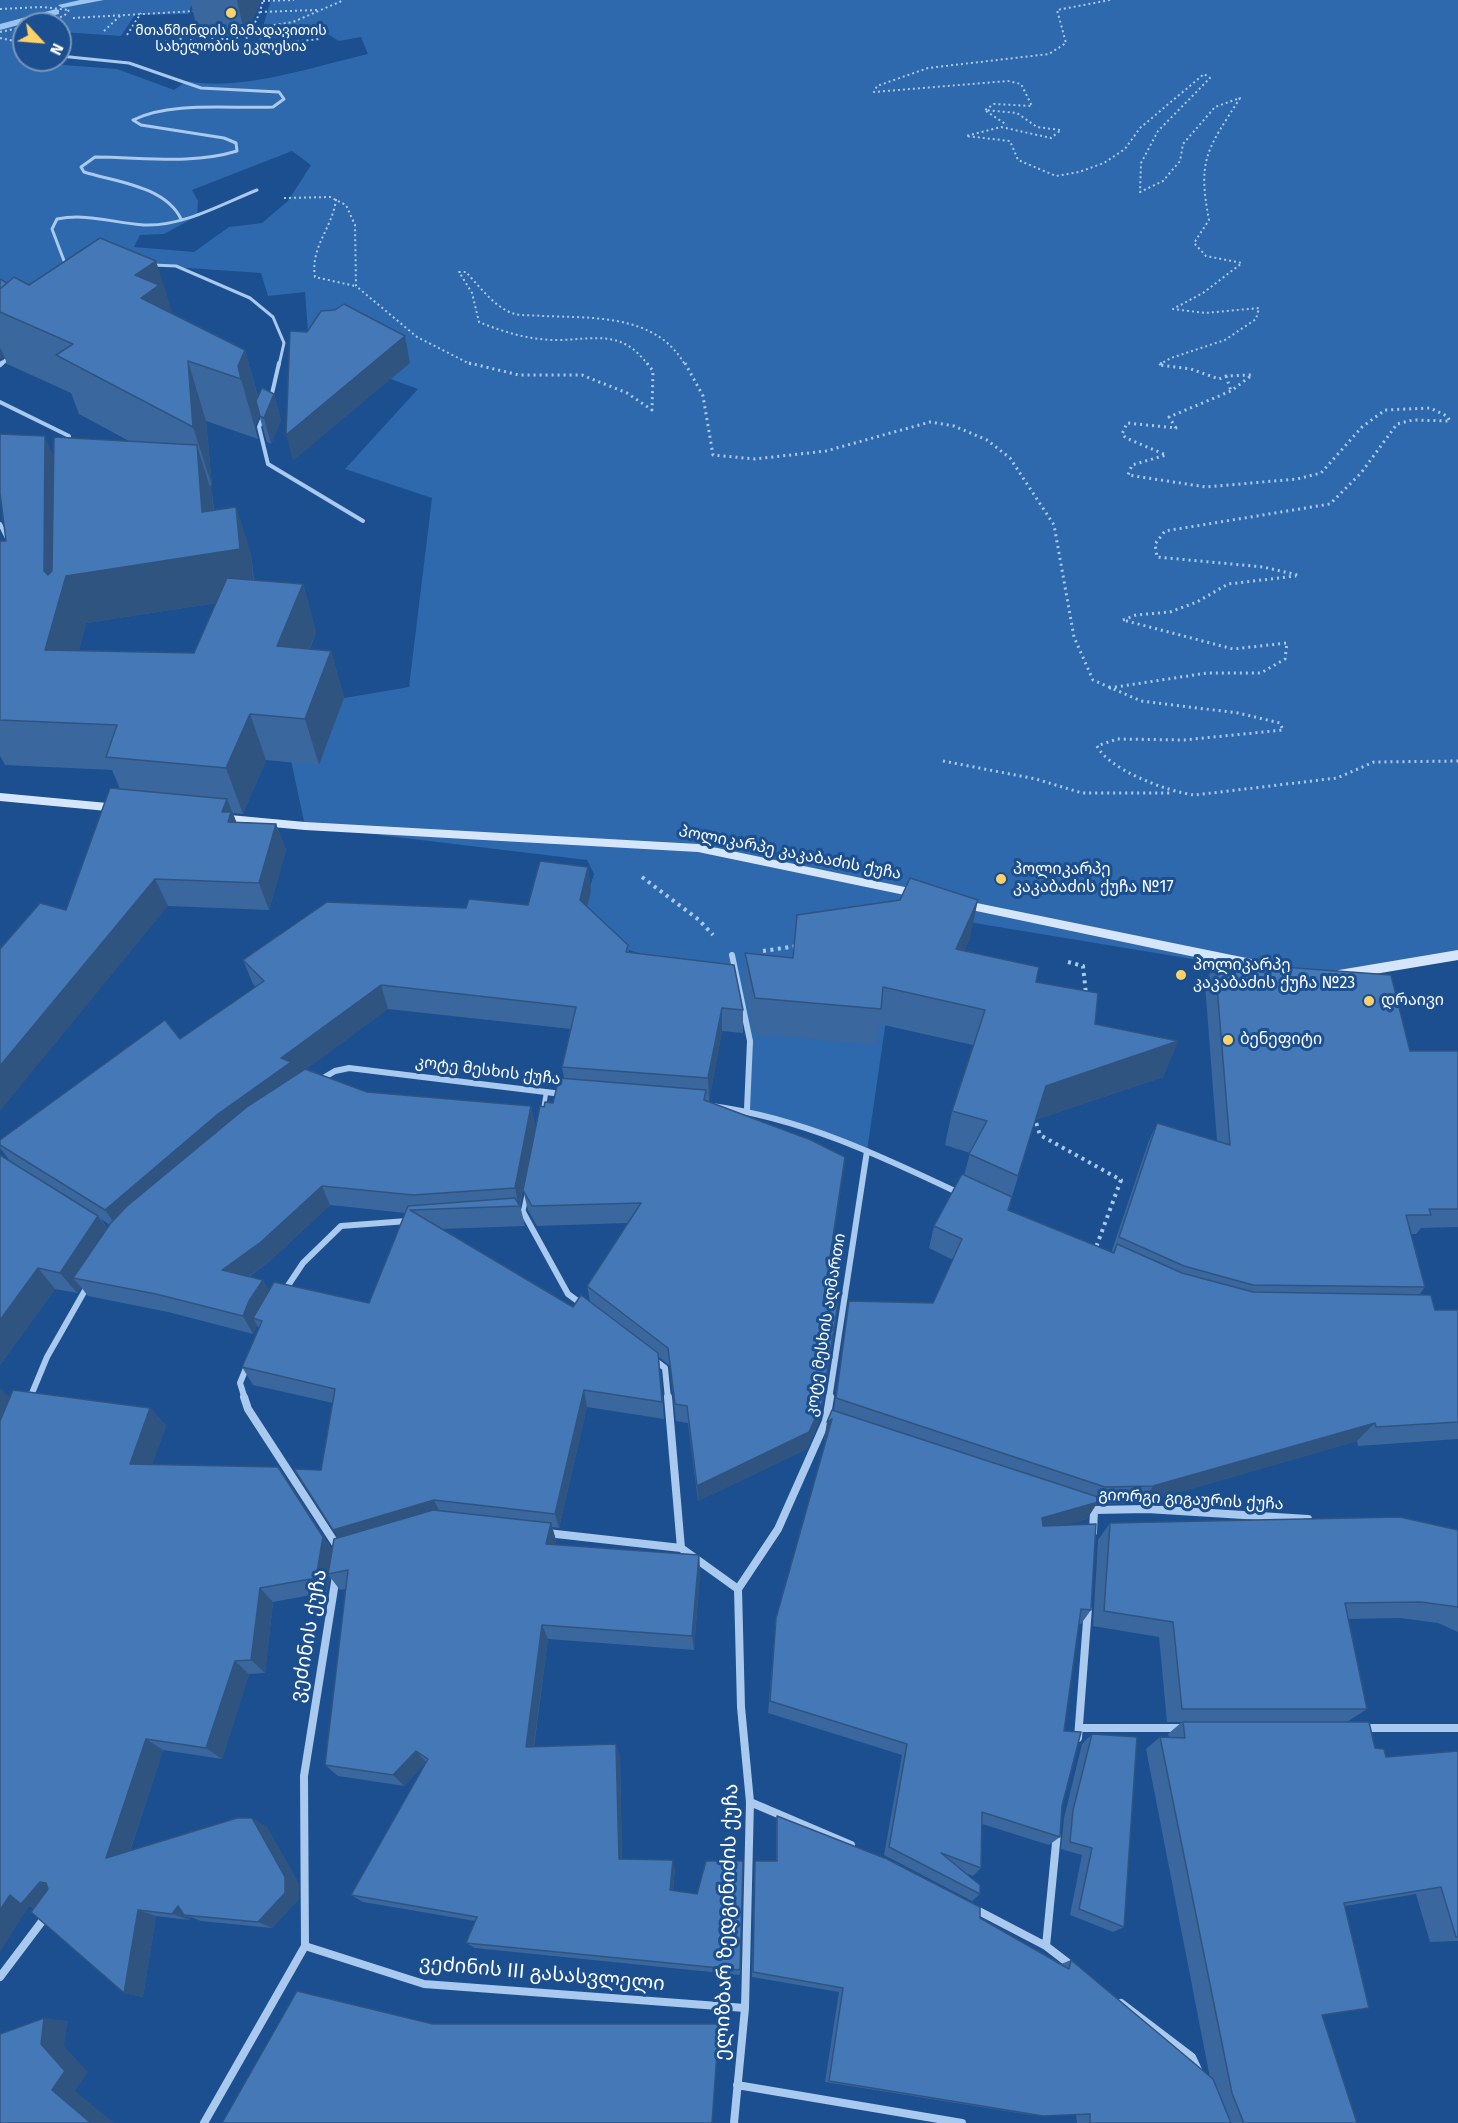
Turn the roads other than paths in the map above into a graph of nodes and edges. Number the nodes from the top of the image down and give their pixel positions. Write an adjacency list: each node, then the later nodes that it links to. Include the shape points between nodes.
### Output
1 (72, 57): 3 (lane, via 129,63 201,88 279,92 284,99 273,107 166,111 139,115 133,120 141,125 236,143 237,151 224,156 115,156 83,162 84,172 173,203)
2 (257, 190): 3 (lane)
3 (182, 219): 5 (lane, via 170,224 144,225 76,215 57,219 53,236)
4 (141, 265): 10 (lane, via 176,266 250,298 273,317 284,343 259,427 268,464)
5 (69, 272)
6 (17, 351): 7 (street)
7 (0, 365)
8 (0, 402): 9 (lane, via 69,436)
9 (69, 447)
10 (363, 521)
11 (0, 524): 12 (lane)
12 (9, 543)
13 (0, 797): 14 (street)
14 (129, 809)
15 (211, 817): 16 (street, პოლიკარპე კაკაბაძის ქუჩა, via 305,826 698,848)
16 (928, 897)
17 (951, 901): 20 (street)
18 (732, 955): 26 (street, via 750,1041)
19 (1458, 955): 21 (street)
20 (1278, 969)
21 (1330, 975)
22 (308, 1087): 23 (street, კოტე მესხის ქუჩა, via 335,1071 349,1068)
23 (546, 1093): 24 (street, კოტე მესხის ქუჩა); 27 (lane)
24 (570, 1095)
25 (699, 1105): 26 (street)
26 (747, 1109): 28 (street)
27 (542, 1114)
28 (867, 1151): 30 (street); 40 (street, კოტე მესხის აღმართი)
29 (527, 1190): 31 (lane)
30 (964, 1195)
31 (523, 1212): 32 (street); 36 (street, via 568,1294)
32 (512, 1213)
33 (417, 1220): 35 (street, via 340,1226 303,1263)
34 (95, 1275): 39 (street, via 47,1357)
35 (277, 1302)
36 (594, 1314)
37 (252, 1352): 47 (street, ვეძინის ქუჩა, via 240,1383 248,1409 340,1551)
38 (647, 1354): 48 (street, via 665,1368)
39 (26, 1408)
40 (826, 1421): 41 (street); 50 (street, კოტე მესხის აღმართი, via 778,1529)
41 (837, 1425)
42 (1072, 1503): 43 (street, გიორგი გიგაურის ქუჩა)
43 (1094, 1510): 44 (street, გიორგი გიგაურის ქუჩა, via 1147,1509); 46 (street)
44 (1323, 1520)
45 (532, 1531): 48 (street)
46 (1092, 1545)
47 (351, 1548)
48 (681, 1548): 50 (street)
49 (338, 1563): 62 (street, ვეძინის ქუჩა, via 304,1776)
50 (738, 1589): 57 (street, ელიზბარ ზედგინიძის ქუჩა, via 741,1707)
51 (1089, 1602): 52 (street)
52 (1080, 1728): 53 (street); 56 (street)
53 (1186, 1728)
54 (1352, 1728): 55 (street)
55 (1458, 1728)
56 (1075, 1750)
57 (750, 1802): 59 (street); 67 (street, ელიზბარ ზედგინიძის ქუჩა)
58 (1057, 1828): 63 (street)
59 (863, 1851)
60 (965, 1904): 63 (street)
61 (50, 1912): 65 (street)
62 (305, 1946): 67 (street, ვეძინის III გასასვლელი, via 424,1984); 70 (street)
63 (1046, 1946): 64 (street)
64 (1083, 1974)
65 (0, 1977)
66 (1110, 1994): 68 (street, via 1192,2057)
67 (745, 2008): 69 (street, ელიზბარ ზედგინიძის ქუჩა)
68 (1201, 2078)
69 (737, 2085): 71 (street, ელიზბარ ზედგინიძის ქუჩა); 72 (street)
70 (204, 2123)
71 (734, 2123)
72 (962, 2123)

